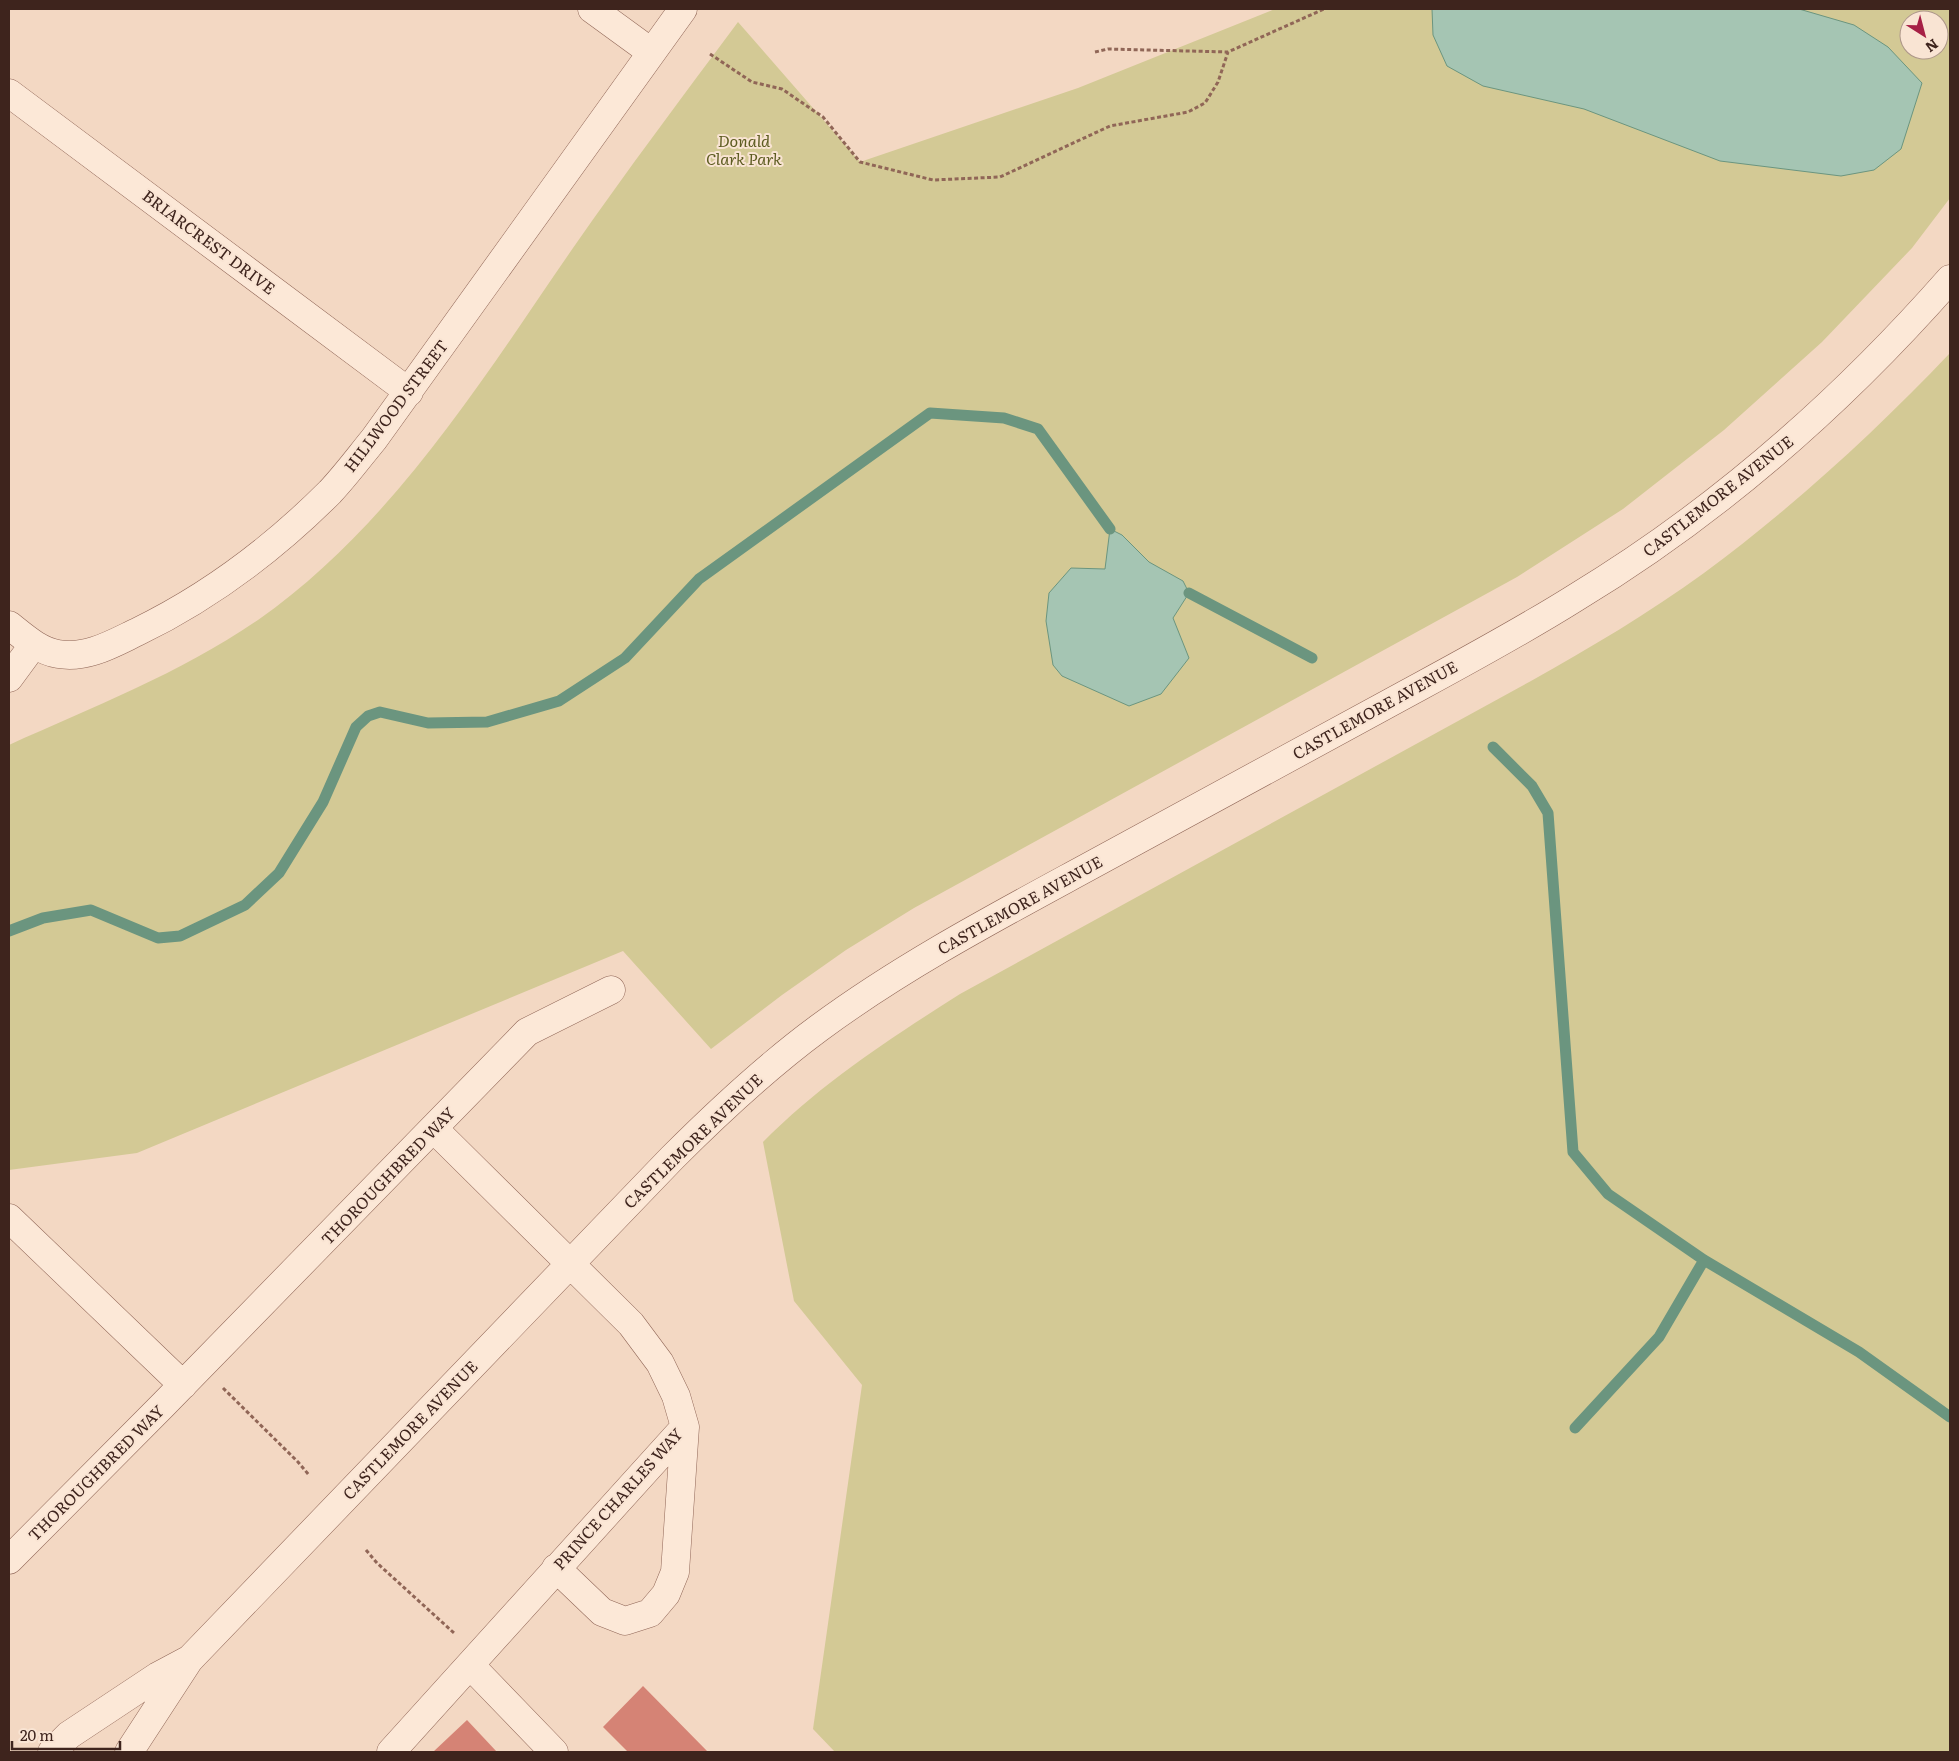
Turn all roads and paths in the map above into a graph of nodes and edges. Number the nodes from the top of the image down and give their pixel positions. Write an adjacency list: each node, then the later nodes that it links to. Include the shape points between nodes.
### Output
1 (592, 9): 4 (street)
2 (683, 9): 4 (street, HILLWOOD STREET)
3 (1324, 9): 6 (path)
4 (651, 52): 10 (street, HILLWOOD STREET)
5 (1095, 52): 6 (path, via 1108,49)
6 (1228, 52): 7 (path, via 1218,82 1205,103 1188,112 1110,126 1000,177 933,180 860,162 823,117 782,89 752,82)
7 (710, 54)
8 (9, 93): 10 (street, BRIARCREST DRIVE)
9 (1950, 279): 17 (street, CASTLEMORE AVENUE, via 1885,350 1764,464 1629,564 1521,631 989,921 820,1028 720,1110)
10 (409, 392): 12 (street, HILLWOOD STREET, via 331,490 265,551 200,598 102,649 57,654)
11 (9, 625): 12 (street, HILLWOOD STREET)
12 (34, 644): 13 (street)
13 (9, 678)
14 (611, 990): 15 (street, THOROUGHBRED WAY, via 527,1032)
15 (434, 1129): 17 (street, PRINCE CHARLES WAY); 19 (street, THOROUGHBRED WAY)
16 (9, 1218): 19 (street)
17 (570, 1265): 20 (street, PRINCE CHARLES WAY, via 617,1308 646,1343 676,1396); 26 (street, CASTLEMORE AVENUE)
18 (219, 1384): 21 (path)
19 (183, 1385): 23 (street, THOROUGHBRED WAY)
20 (685, 1427): 24 (street, PRINCE CHARLES WAY); 24 (street, via 675,1572 666,1594 650,1613 626,1621 602,1612)
21 (309, 1475)
22 (366, 1550): 25 (path)
23 (9, 1560)
24 (556, 1568): 27 (street, PRINCE CHARLES WAY)
25 (460, 1639)
26 (189, 1660): 28 (street, CASTLEMORE AVENUE, via 158,1676 69,1735); 29 (street, CASTLEMORE AVENUE)
27 (470, 1665): 30 (street, PRINCE CHARLES WAY); 31 (street)
28 (52, 1752)
29 (129, 1752)
30 (391, 1752)
31 (554, 1752)

